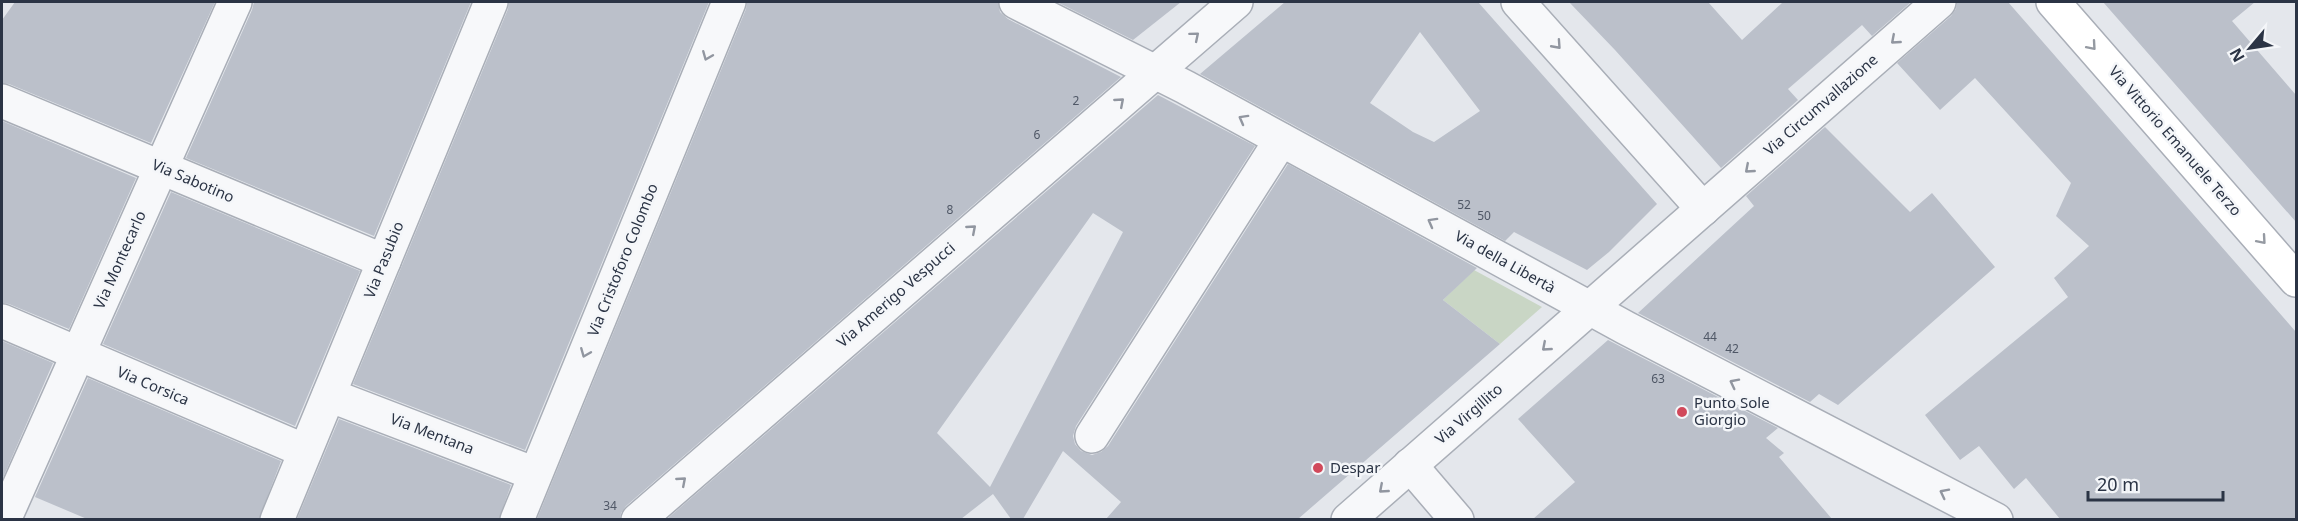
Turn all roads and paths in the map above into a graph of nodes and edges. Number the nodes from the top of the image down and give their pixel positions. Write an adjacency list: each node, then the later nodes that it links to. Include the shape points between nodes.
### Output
1 (236, 2): 12 (street, Via Montecarlo)
2 (491, 2): 14 (street, Via Pasubio)
3 (729, 2): 23 (street, Via Cristoforo Colombo, one-way to 23)
4 (1016, 2): 9 (street, Via della Libertà)
5 (1236, 2): 9 (street, one-way to 5)
6 (1518, 2): 13 (street, one-way to 13)
7 (1939, 2): 13 (street, Via Circumvallazione, one-way to 13)
8 (2054, 2): 15 (street, Via Vittorio Emanuele Terzo, one-way to 15)
9 (1155, 71): 11 (street, Via della Libertà, one-way to 9); 27 (street, Via Amerigo Vespucci, one-way to 9)
10 (2, 101): 12 (street, Via Sabotino)
11 (1281, 140): 16 (street, Via della Libertà, one-way to 11); 20 (street)
12 (161, 168): 14 (street, Via Sabotino); 18 (street, Via Montecarlo)
13 (1702, 209): 16 (street, Via Circumvallazione)
14 (384, 261): 19 (street, Via Pasubio)
15 (2296, 280)
16 (1590, 308): 22 (street, Via Virgillito, one-way to 22); 30 (street, Via della Libertà, one-way to 16)
17 (2, 321): 18 (street, Via Corsica)
18 (78, 354): 21 (street, Via Corsica); 24 (street, Via Montecarlo)
19 (329, 395): 21 (street, Via Pasubio); 23 (street, Via Mentana)
20 (1092, 436)
21 (305, 451): 25 (street, Via Pasubio)
22 (1410, 465): 28 (street, Via Virgillito, one-way to 28); 29 (street)
23 (535, 474): 26 (street, Via Cristoforo Colombo)
24 (7, 517)
25 (277, 519)
26 (517, 519)
27 (638, 519)
28 (1348, 519)
29 (1457, 519)
30 (1996, 519)

